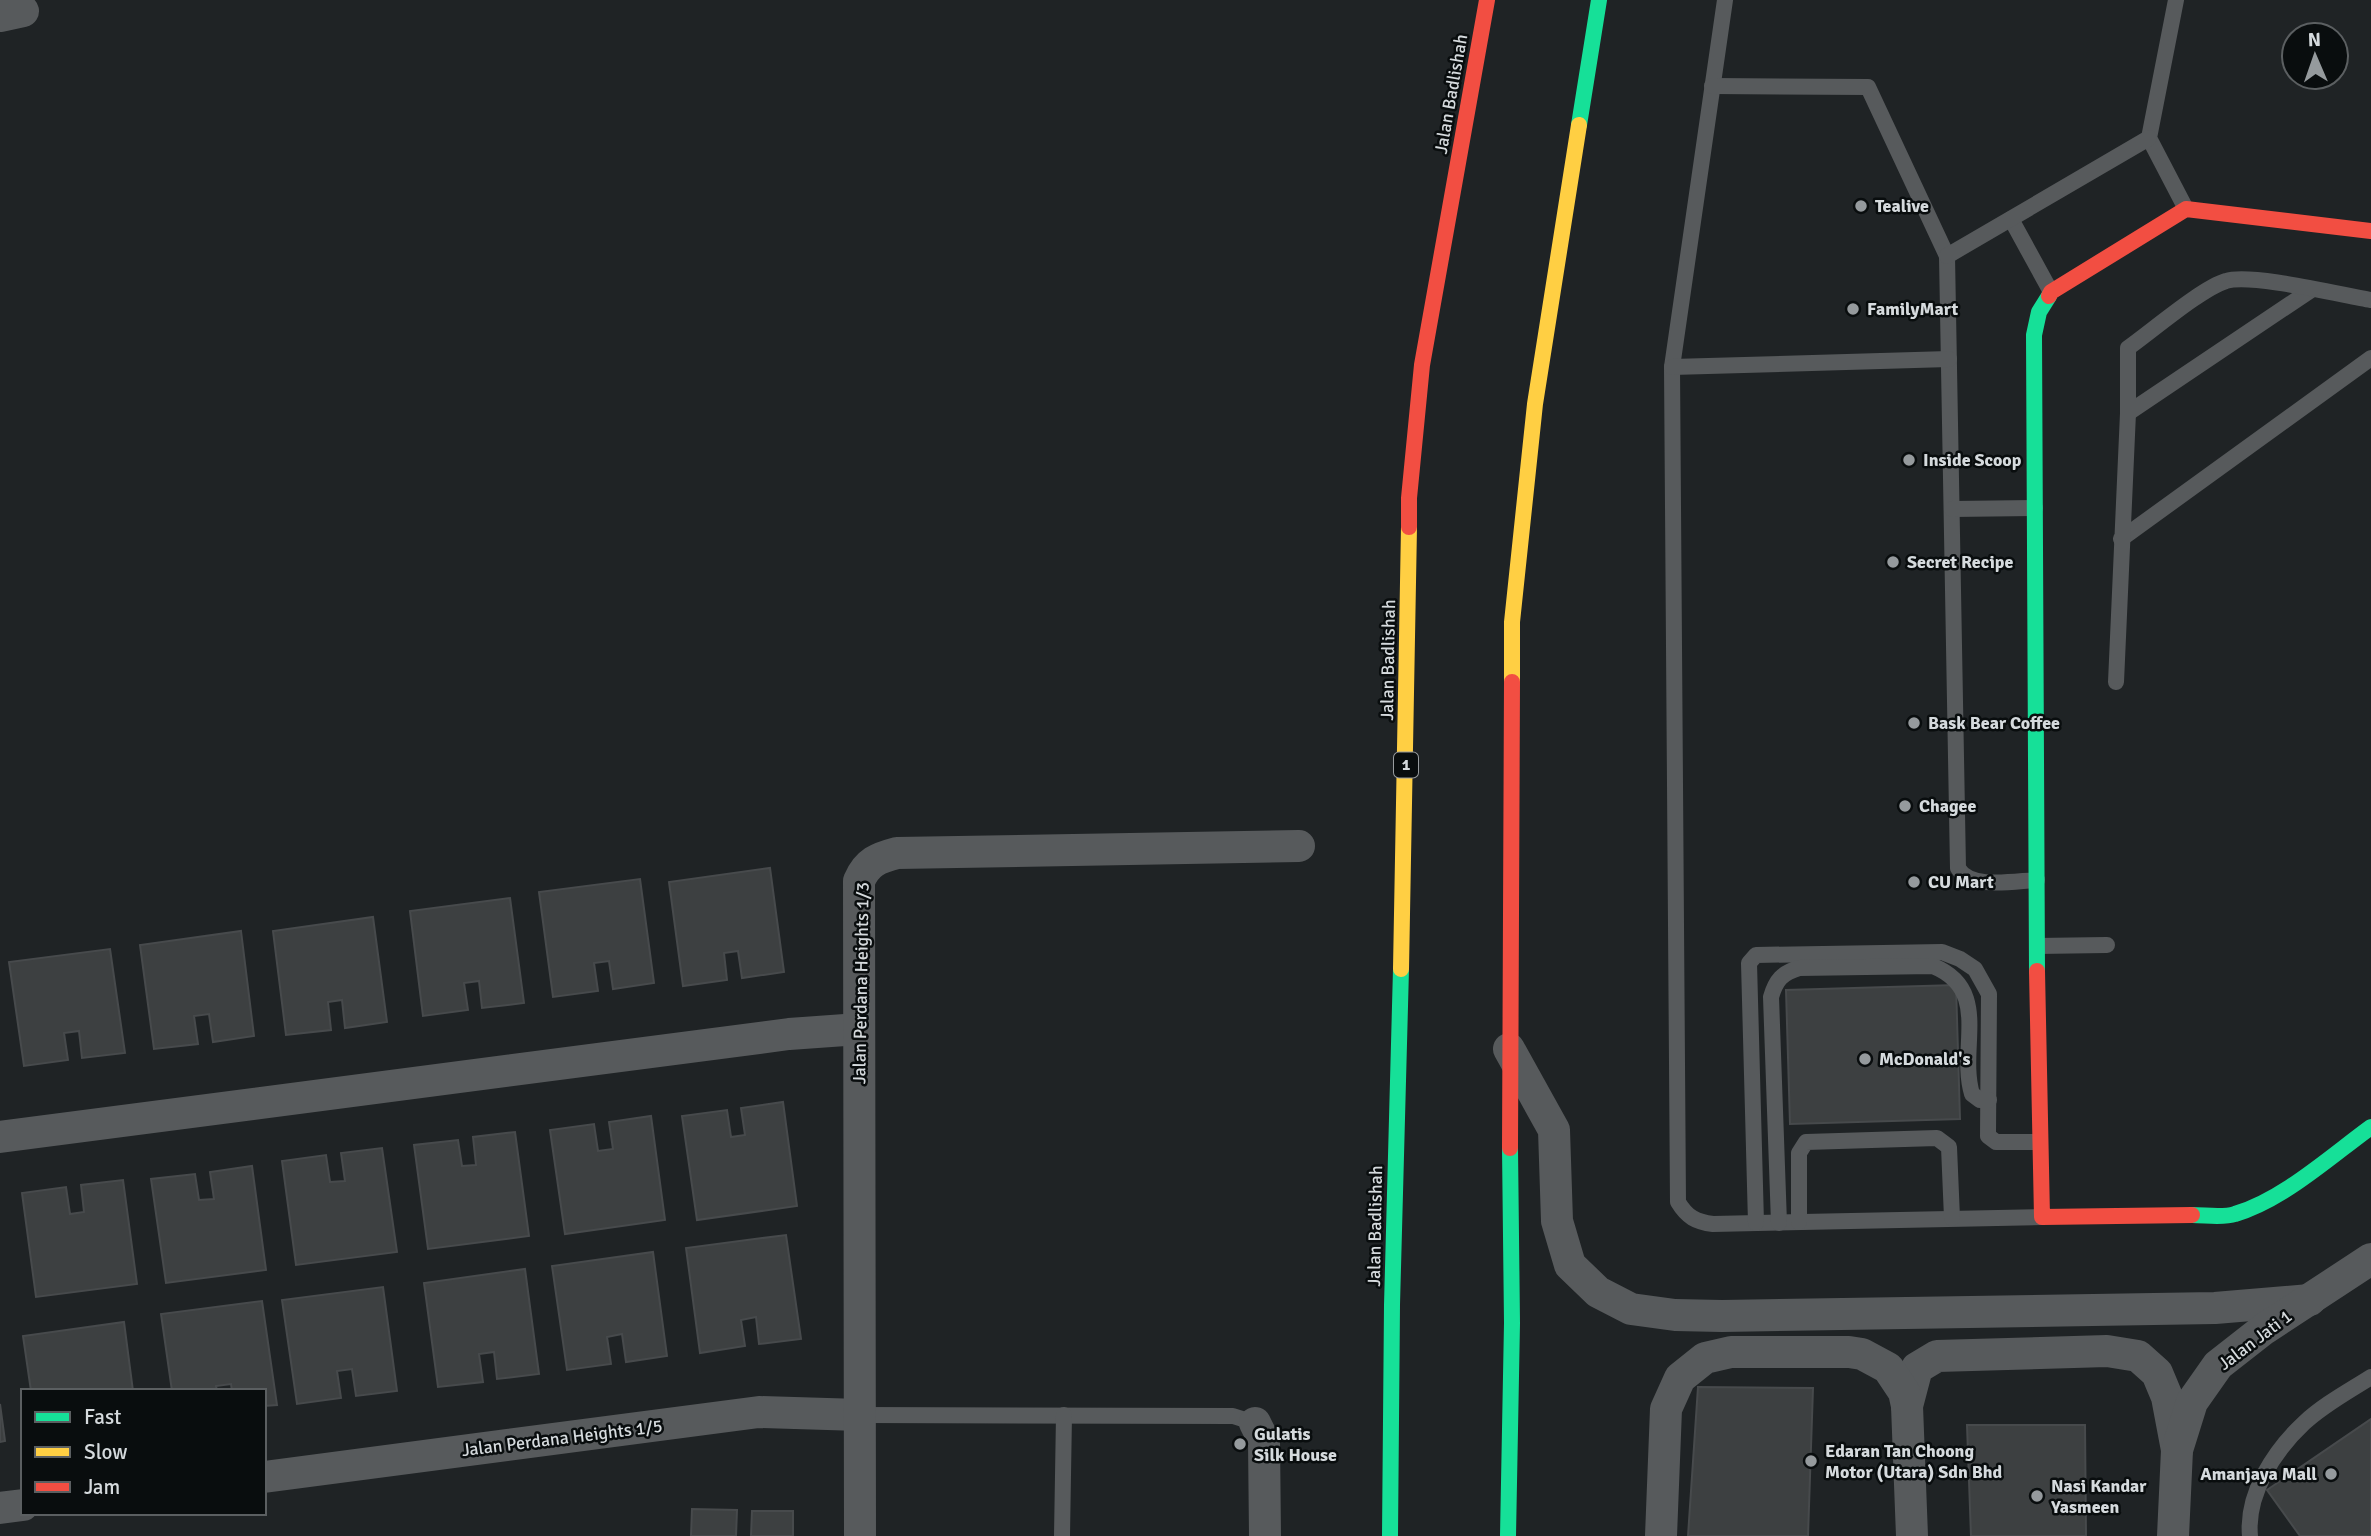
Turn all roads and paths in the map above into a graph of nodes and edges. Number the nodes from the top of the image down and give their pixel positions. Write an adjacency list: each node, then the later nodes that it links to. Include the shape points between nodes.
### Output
1 (1487, 0): 53 (main road, Jalan Badlishah / 1, via 1422,365 1409,498)
2 (1599, 0): 27 (main road, via 1535,404 1512,622)
3 (1724, 0): 5 (lane)
4 (2176, 0): 6 (lane)
5 (1712, 86): 10 (lane, via 1868,87); 16 (lane)
6 (2149, 138): 7 (lane); 8 (lane)
7 (2186, 209): 9 (main road); 12 (main road)
8 (2011, 219): 10 (lane); 12 (lane)
9 (2371, 232)
10 (1947, 256): 15 (lane)
11 (2311, 290): 13 (lane); 17 (lane); 17 (lane, via 2227,280 2202,295 2128,348)
12 (2051, 292): 18 (main road, via 2039,312 2034,335)
13 (2371, 300)
14 (2371, 358): 20 (lane)
15 (1949, 359): 16 (lane); 19 (lane)
16 (1672, 367): 35 (lane, via 1678,1202 1698,1223)
17 (2128, 413): 20 (lane)
18 (2035, 508): 19 (lane); 23 (main road)
19 (1952, 509): 23 (lane, via 1958,868 1963,877 1976,882)
20 (2121, 539): 21 (lane)
21 (2116, 682)
22 (1299, 846): 26 (street, Jalan Perdana Heights 1/3, via 897,853 877,858 865,867 859,881)
23 (2037, 880): 25 (main road)
24 (2107, 945): 25 (lane)
25 (2037, 946): 31 (main road)
26 (859, 1029): 30 (street, via 789,1034); 43 (street, Jalan Perdana Heights 1/3)
27 (1508, 1047): 39 (street, via 1554,1130 1557,1221 1570,1265 1598,1292 1631,1309); 54 (main road, via 1512,1324)
28 (1989, 1100): 31 (lane, via 1989,1136 1996,1142); 35 (lane, via 1989,994 1975,970 1960,958 1942,952 1756,955 1749,963); 36 (lane, via 1972,1094 1967,998 1945,971 1933,966 1789,971 1780,977 1771,997)
29 (2371, 1127): 32 (main road, via 2279,1191 2233,1214)
30 (0, 1137)
31 (2040, 1142): 32 (main road)
32 (2042, 1216): 33 (lane)
33 (1952, 1218): 34 (lane); 34 (lane, via 1949,1147 1937,1138 1806,1142 1799,1153)
34 (1799, 1222): 36 (lane)
35 (1756, 1223): 36 (lane)
36 (1779, 1223)
37 (2371, 1259): 38 (street, Jalan Jati 1)
38 (2310, 1300): 39 (street, via 2215,1308); 46 (street, Jalan Jati 1, via 2218,1365 2192,1402)
39 (1722, 1316): 40 (street)
40 (1731, 1352): 42 (street, via 1862,1354 1888,1368 1904,1392); 55 (street, via 1705,1358 1680,1378 1666,1409)
41 (2371, 1377): 58 (lane, via 2305,1422 2281,1450 2254,1494 2248,1518)
42 (1907, 1406): 46 (street, via 1917,1368 1937,1356 2107,1351 2138,1356 2157,1373 2168,1397); 56 (street)
43 (860, 1415): 44 (lane); 47 (street, Jalan Perdana Heights 1/5, via 759,1412); 50 (street, Jalan Perdana Heights 1/3)
44 (1064, 1415): 45 (lane, via 1233,1416); 51 (lane)
45 (1255, 1423): 52 (street, via 1264,1441)
46 (2177, 1450): 57 (street, Jalan Jati 1)
47 (266, 1477)
48 (21, 1505): 49 (street)
49 (0, 1508)
50 (860, 1536)
51 (1062, 1536)
52 (1265, 1536)
53 (1390, 1536)
54 (1508, 1536)
55 (1661, 1536)
56 (1912, 1536)
57 (2173, 1536)
58 (2250, 1536)

